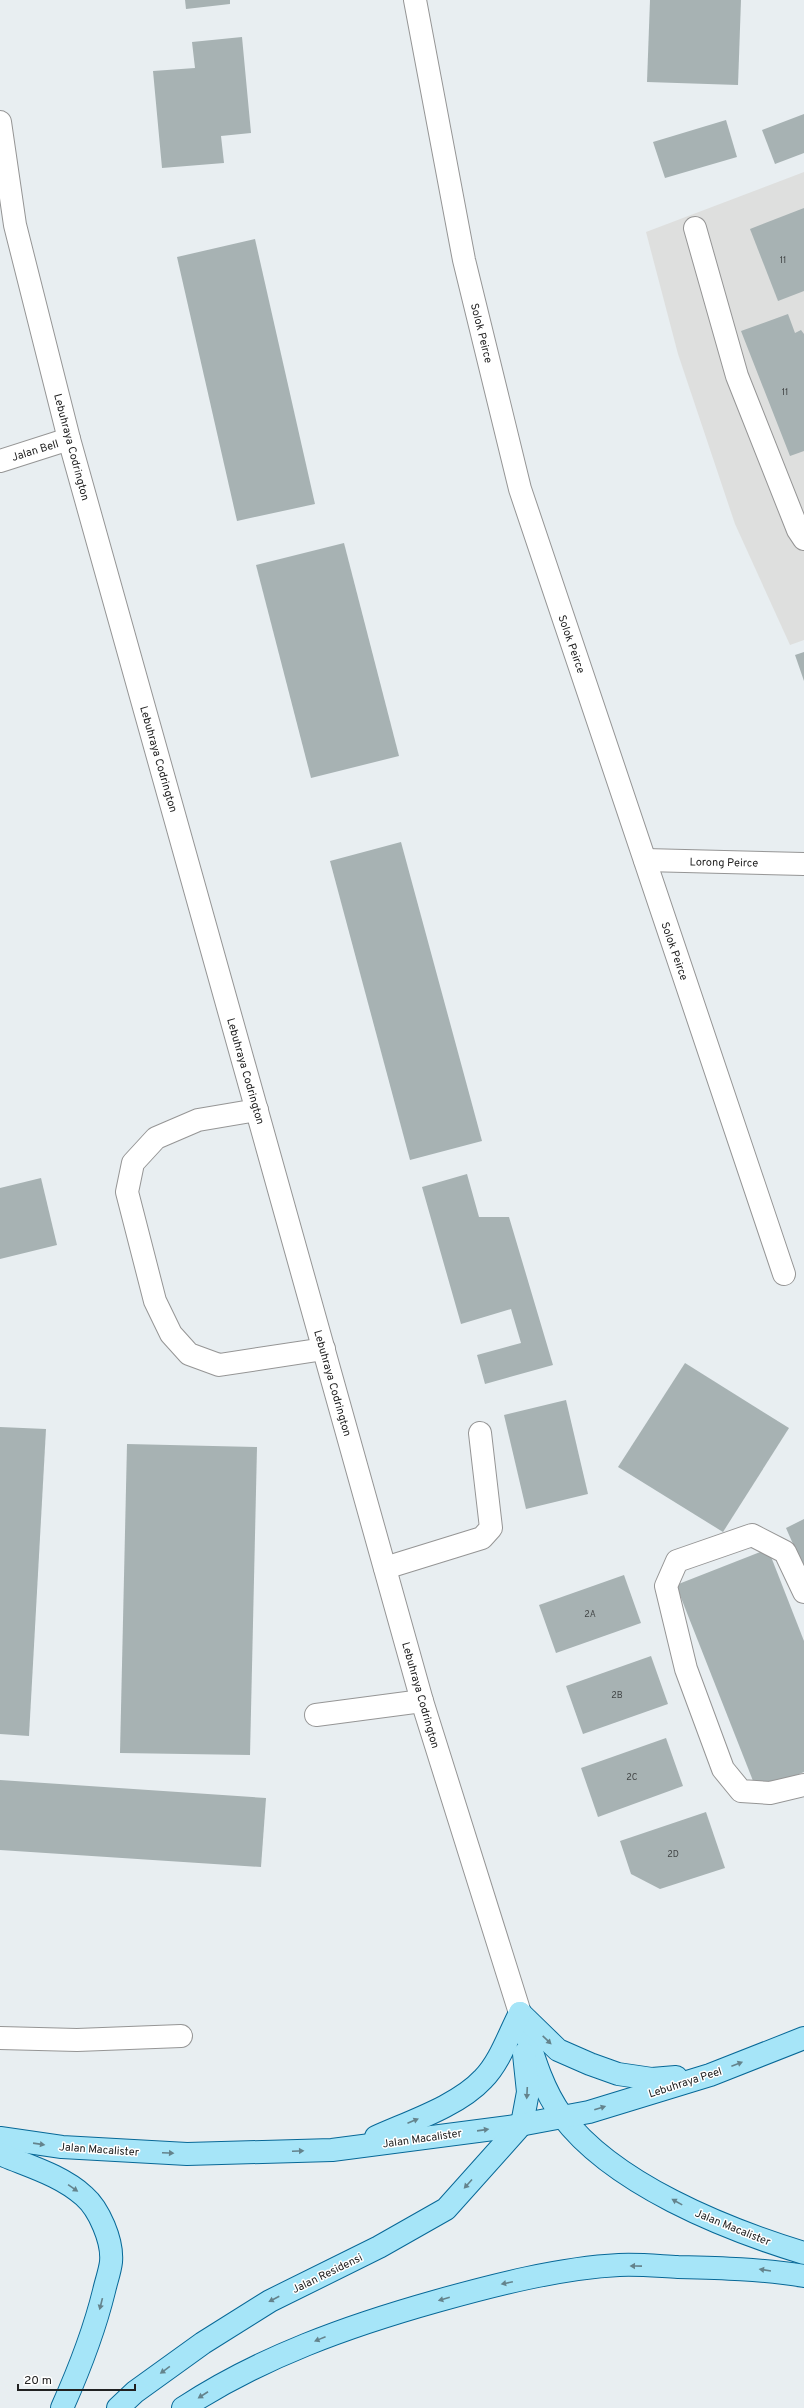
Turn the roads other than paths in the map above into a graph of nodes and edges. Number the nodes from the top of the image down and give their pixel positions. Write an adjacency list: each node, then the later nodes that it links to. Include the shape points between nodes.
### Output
1 (415, 0): 7 (street, Solok Peirce, via 464,260 520,490)
2 (0, 122): 4 (street, Lebuhraya Codrington, via 15,225)
3 (695, 228): 6 (street, via 737,376 798,530)
4 (69, 439): 5 (street, Jalan Bell); 9 (street, Lebuhraya Codrington)
5 (0, 461)
6 (804, 539)
7 (645, 860): 8 (street, Lorong Peirce); 10 (street, Solok Peirce)
8 (804, 864)
9 (257, 1110): 11 (street, Lebuhraya Codrington); 11 (street, via 198,1120 156,1138 133,1163 127,1192 155,1301 171,1334 189,1354 220,1364)
10 (784, 1274)
11 (324, 1349): 13 (street, Lebuhraya Codrington)
12 (480, 1433): 13 (street, via 491,1528 482,1538)
13 (385, 1568): 15 (street, Lebuhraya Codrington)
14 (804, 1592): 17 (street, via 785,1552 752,1535 677,1561 666,1586 686,1669 724,1769 741,1791 770,1793)
15 (422, 1701): 16 (street); 18 (street, Lebuhraya Codrington)
16 (316, 1715)
17 (804, 1785)
18 (520, 2013): 22 (main road, one-way to 22, via 558,2050 618,2074 652,2079); 23 (main road, Lebuhraya Codrington, via 540,2076); 24 (main road, Lebuhraya Codrington, one-way to 24, via 528,2092); 26 (main road, one-way to 18, via 444,2108 483,2079 501,2051)
19 (180, 2036): 20 (street, via 77,2040)
20 (0, 2038)
21 (804, 2038): 22 (main road, Lebuhraya Peel, one-way to 21)
22 (710, 2075): 23 (main road, Lebuhraya Peel, one-way to 22, via 589,2112)
23 (562, 2116): 24 (main road, Jalan Macalister); 28 (main road, Jalan Macalister, one-way to 23, via 769,2242 687,2208 634,2178 592,2149)
24 (522, 2124): 26 (main road, Jalan Macalister, one-way to 24); 31 (main road, Jalan Residensi, one-way to 31, via 446,2209 380,2247 270,2302 203,2343 135,2392)
25 (0, 2138): 26 (main road, Jalan Macalister, one-way to 26, via 62,2147 187,2154)
26 (351, 2148)
27 (0, 2154): 30 (main road, one-way to 30, via 63,2181 85,2196 109,2240 111,2261 97,2320)
28 (804, 2252)
29 (804, 2276): 32 (main road, one-way to 32, via 758,2269 619,2265 482,2288 341,2330 250,2370)
30 (62, 2408)
31 (118, 2408)
32 (183, 2408)

